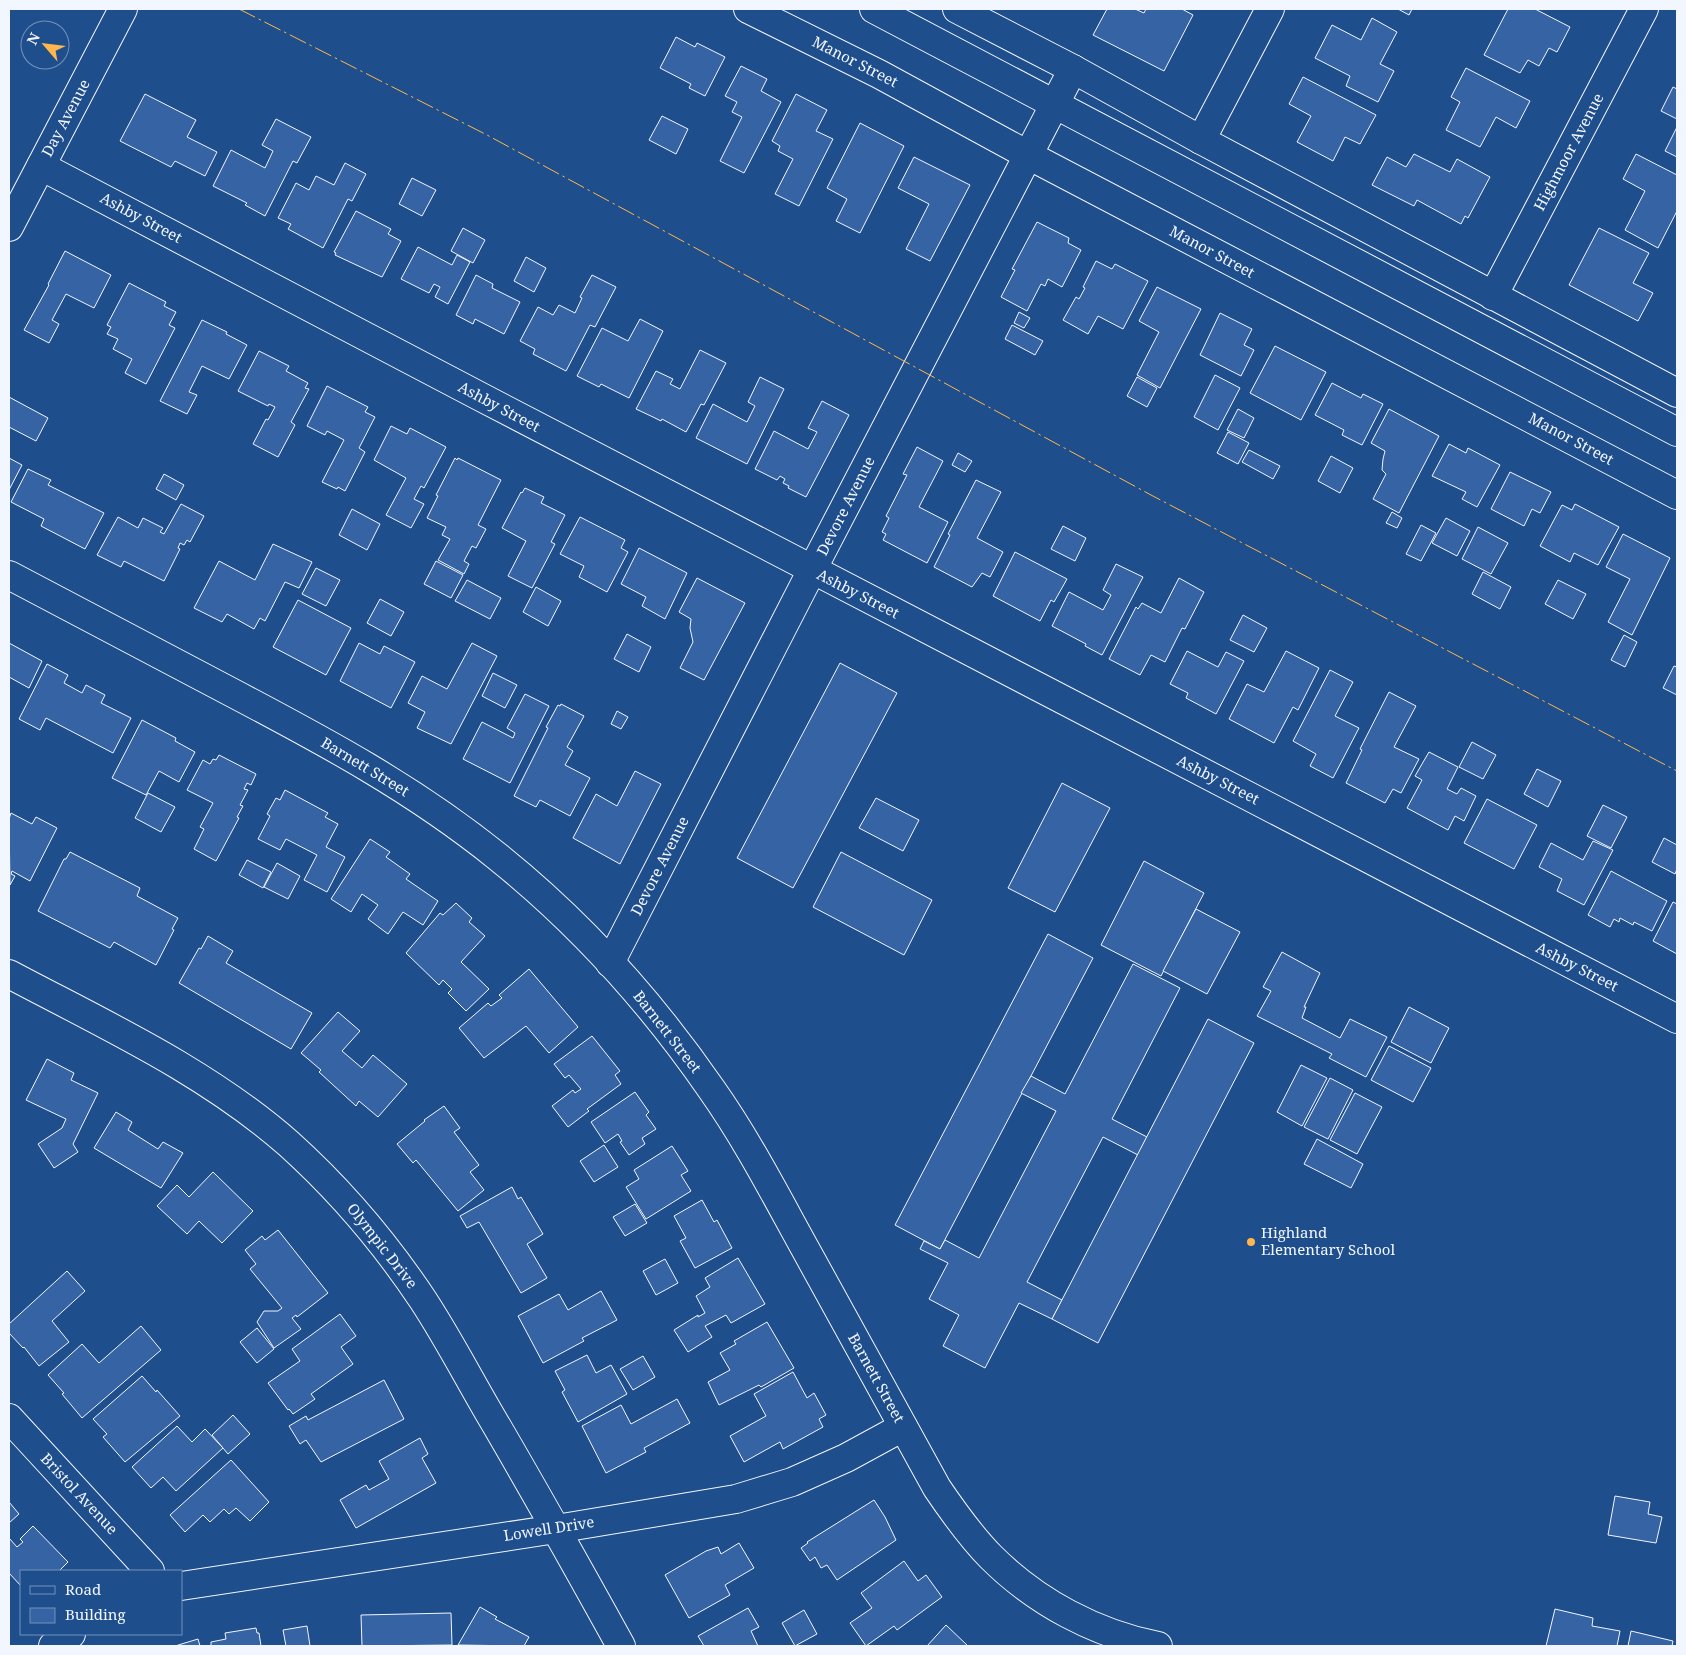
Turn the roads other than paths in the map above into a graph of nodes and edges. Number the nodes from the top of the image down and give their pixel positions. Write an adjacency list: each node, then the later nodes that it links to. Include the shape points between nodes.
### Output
1 (124, 9): 11 (street, Day Avenue)
2 (748, 9): 10 (street, Manor Street, via 879,74)
3 (874, 9): 8 (street)
4 (957, 9): 7 (street)
5 (1270, 9): 9 (street)
6 (1644, 9): 13 (street, Highmoor Avenue)
7 (1073, 69): 8 (street, Devore Avenue); 9 (street)
8 (1055, 104): 10 (street, Devore Avenue); 15 (street)
9 (1201, 140): 13 (street)
10 (1028, 155): 16 (street, Manor Street); 17 (street, Devore Avenue)
11 (41, 166): 12 (street, Day Avenue); 17 (street, Ashby Street)
12 (9, 227)
13 (1493, 296): 14 (street)
14 (1677, 393)
15 (1677, 432)
16 (1677, 495)
17 (812, 570): 19 (street, Devore Avenue); 21 (street, Ashby Street)
18 (9, 575): 19 (street, Barnett Street, via 374,769 438,811 499,858 557,908)
19 (610, 962): 23 (street, Barnett Street, via 668,1030 754,1156)
20 (9, 974): 24 (street, Olympic Drive, via 143,1044 238,1104 289,1144 344,1199 386,1248 424,1302)
21 (1677, 1019)
22 (9, 1418): 25 (street, Bristol Avenue)
23 (903, 1427): 24 (street, Lowell Drive, via 801,1478 736,1499); 30 (street, Barnett Street, via 937,1488 964,1527 1023,1585 1062,1611 1105,1631)
24 (556, 1529): 26 (street, Lowell Drive); 29 (street, Olympic Drive)
25 (149, 1570)
26 (182, 1586)
27 (70, 1635): 28 (street)
28 (53, 1646)
29 (621, 1646)
30 (1158, 1646)

